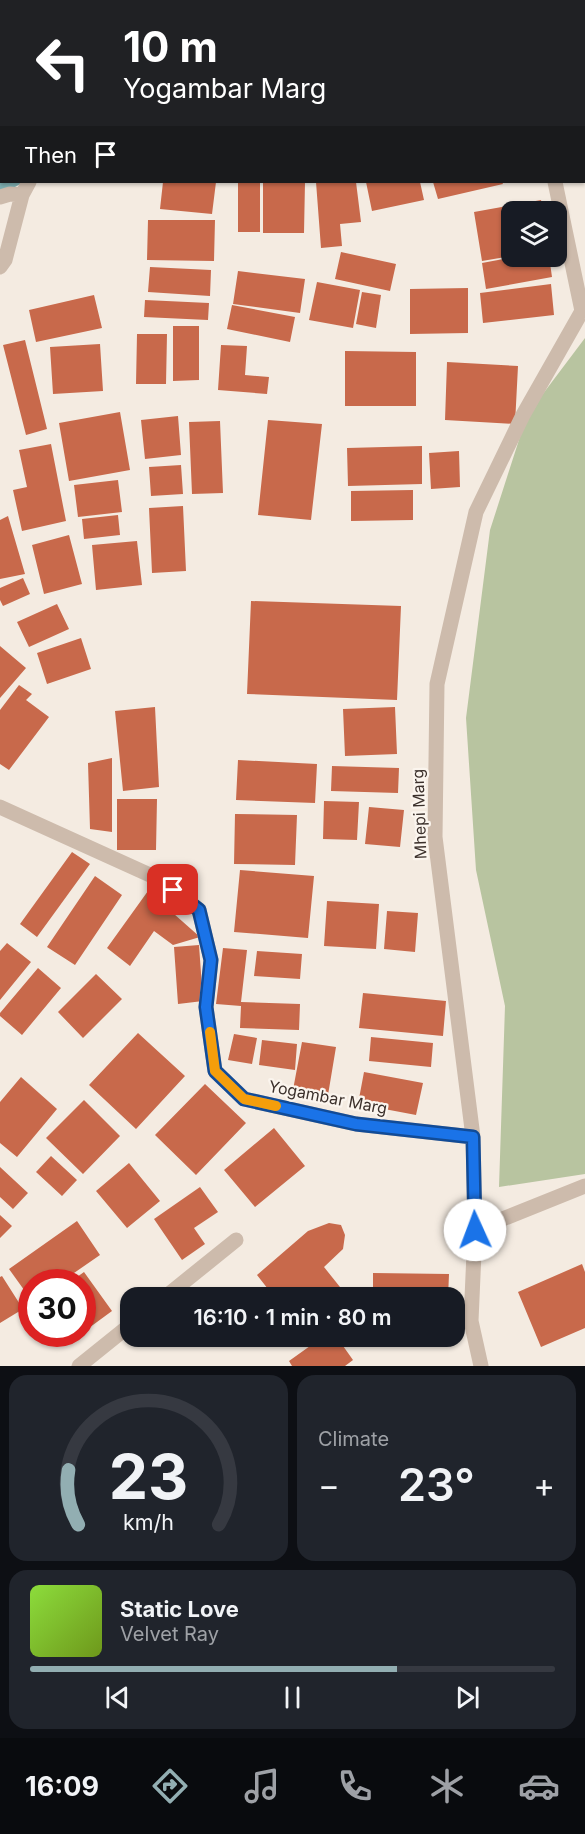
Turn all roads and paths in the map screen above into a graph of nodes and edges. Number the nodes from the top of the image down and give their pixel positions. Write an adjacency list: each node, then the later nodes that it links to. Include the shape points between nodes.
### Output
1 (555, 183): 4 (street)
2 (15, 192): 3 (street, via 5,260)
3 (0, 267)
4 (584, 310): 6 (street, Mhepi Marg, via 523,415 476,512 437,684 435,837)
5 (0, 807): 6 (street, Yogambar Marg, via 161,880 199,910 211,960 206,1007 215,1071 244,1099 356,1124)
6 (473, 1137): 8 (street, Mhepi Marg)
7 (585, 1186): 8 (street)
8 (475, 1230): 13 (street, Mhepi Marg, via 471,1321)
9 (236, 1240): 10 (street)
10 (178, 1287)
11 (120, 1333): 12 (street)
12 (79, 1366)
13 (481, 1366)

